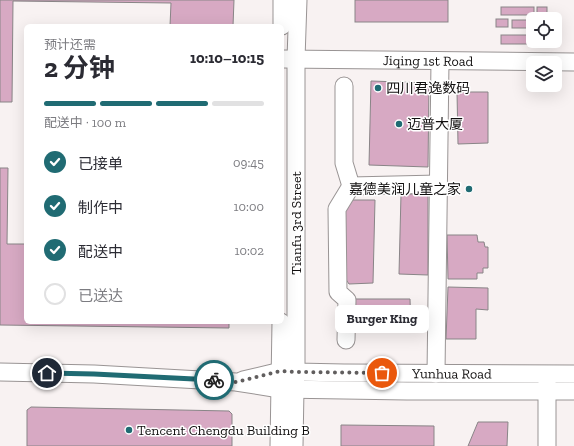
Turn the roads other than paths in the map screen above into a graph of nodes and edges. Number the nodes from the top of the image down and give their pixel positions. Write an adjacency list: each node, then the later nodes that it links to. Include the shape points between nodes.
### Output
1 (282, 0): 3 (street)
2 (298, 0): 4 (street, Tianfu 3rd Street)
3 (282, 24)
4 (289, 59): 5 (street, Jiqing 1st Road); 12 (street, Tianfu 3rd Street)
5 (440, 61): 6 (street, Jiqing 1st Road); 8 (street)
6 (574, 62)
7 (344, 86): 9 (street, via 344,163)
8 (438, 184): 9 (street); 14 (street)
9 (351, 186): 11 (street, via 337,209 338,292 347,300)
10 (281, 324): 12 (street, Tianfu 3rd Street)
11 (346, 340)
12 (288, 371): 14 (street, Yunhua Road); 17 (street, Yunhua Road); 18 (street, Tianfu 3rd Street)
13 (0, 372): 17 (street, Yunhua Road)
14 (436, 374): 15 (street, Yunhua Road)
15 (547, 374): 16 (street, Yunhua Road); 19 (street)
16 (574, 374)
17 (236, 382): 18 (street, Yunhua Road)
18 (287, 389): 19 (street, Yunhua Road); 21 (street, Tianfu 3rd Street); 22 (street, Tianfu 3rd Street)
19 (547, 391): 20 (street, Yunhua Road); 23 (street)
20 (574, 391)
21 (279, 446)
22 (294, 446)
23 (547, 446)

